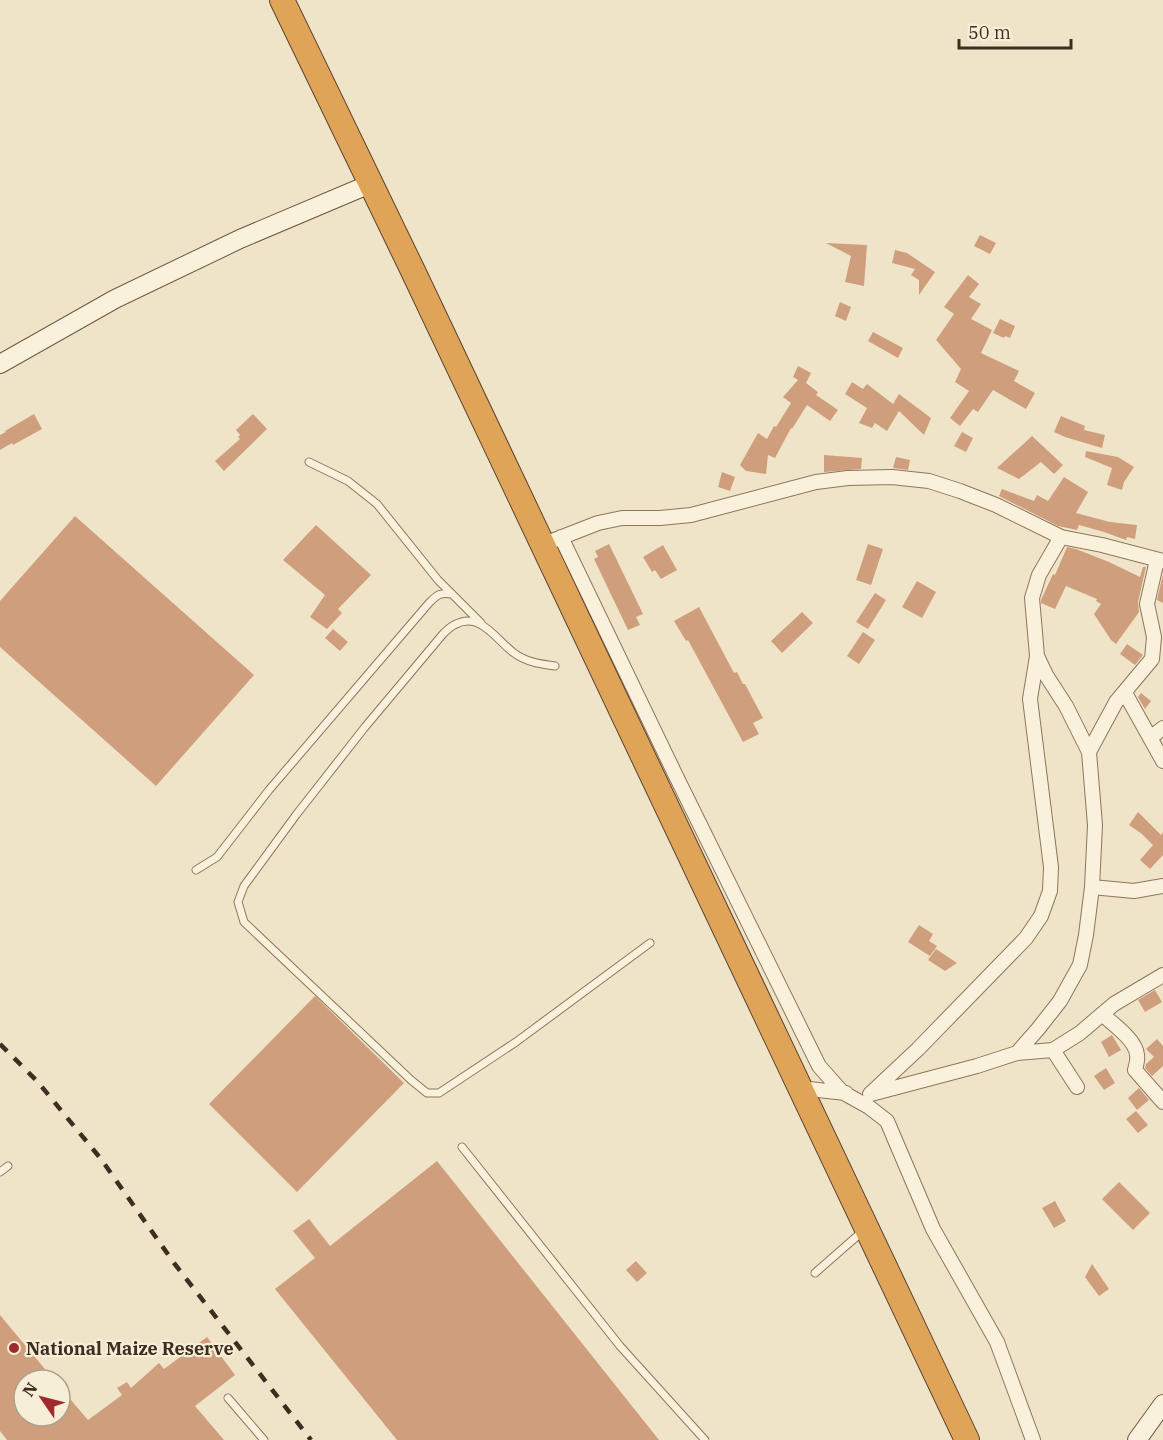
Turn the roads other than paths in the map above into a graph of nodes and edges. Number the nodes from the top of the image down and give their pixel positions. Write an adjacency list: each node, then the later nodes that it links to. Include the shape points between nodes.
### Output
1 (282, 0): 2 (highway)
2 (370, 184): 3 (street, via 240,239 115,299); 6 (highway)
3 (0, 364)
4 (309, 462): 8 (lane, via 348,481 377,504)
5 (1061, 537): 6 (street, via 960,491 928,481 892,477 816,482 691,515 622,518); 7 (street); 10 (street, via 1039,575 1032,598)
6 (551, 542): 26 (highway); 27 (street, via 680,784 819,1066)
7 (1160, 560): 12 (street, via 1147,604 1154,637 1152,659)
8 (453, 594): 9 (lane); 17 (lane, via 444,593 429,603 269,790 217,857)
9 (483, 625): 11 (lane, via 526,660); 20 (lane, via 470,621 455,624 443,634 365,727 244,886 238,902 244,922 428,1093 439,1093 516,1042)
10 (1037, 656): 15 (street); 28 (street, via 1029,699 1051,867 1050,891 1041,916 1026,938)
11 (555, 666)
12 (1125, 693): 14 (street); 15 (street)
13 (1163, 728): 14 (street)
14 (1150, 738): 16 (street)
15 (1089, 752): 19 (street, via 1095,825)
16 (1163, 761)
17 (196, 870)
18 (1163, 886): 19 (street, via 1134,891)
19 (1092, 887): 24 (street, via 1080,965 1060,1001)
20 (650, 943)
21 (1163, 975): 22 (street)
22 (1102, 1014): 23 (street); 29 (street, via 1132,1043 1137,1055 1135,1070)
23 (1053, 1050): 24 (street); 25 (street)
24 (1017, 1053): 28 (street)
25 (1077, 1087)
26 (800, 1088): 27 (street); 33 (highway)
27 (842, 1092): 28 (street); 40 (street, via 887,1121 933,1229 997,1342)
28 (870, 1094)
29 (1163, 1102)
30 (462, 1148): 38 (lane, via 620,1346)
31 (9, 1166): 32 (lane)
32 (0, 1172)
33 (867, 1228): 34 (lane); 39 (highway)
34 (815, 1273)
35 (228, 1398): 37 (lane)
36 (1163, 1404): 41 (street)
37 (264, 1440)
38 (705, 1440)
39 (967, 1440)
40 (1033, 1440)
41 (1137, 1440)

